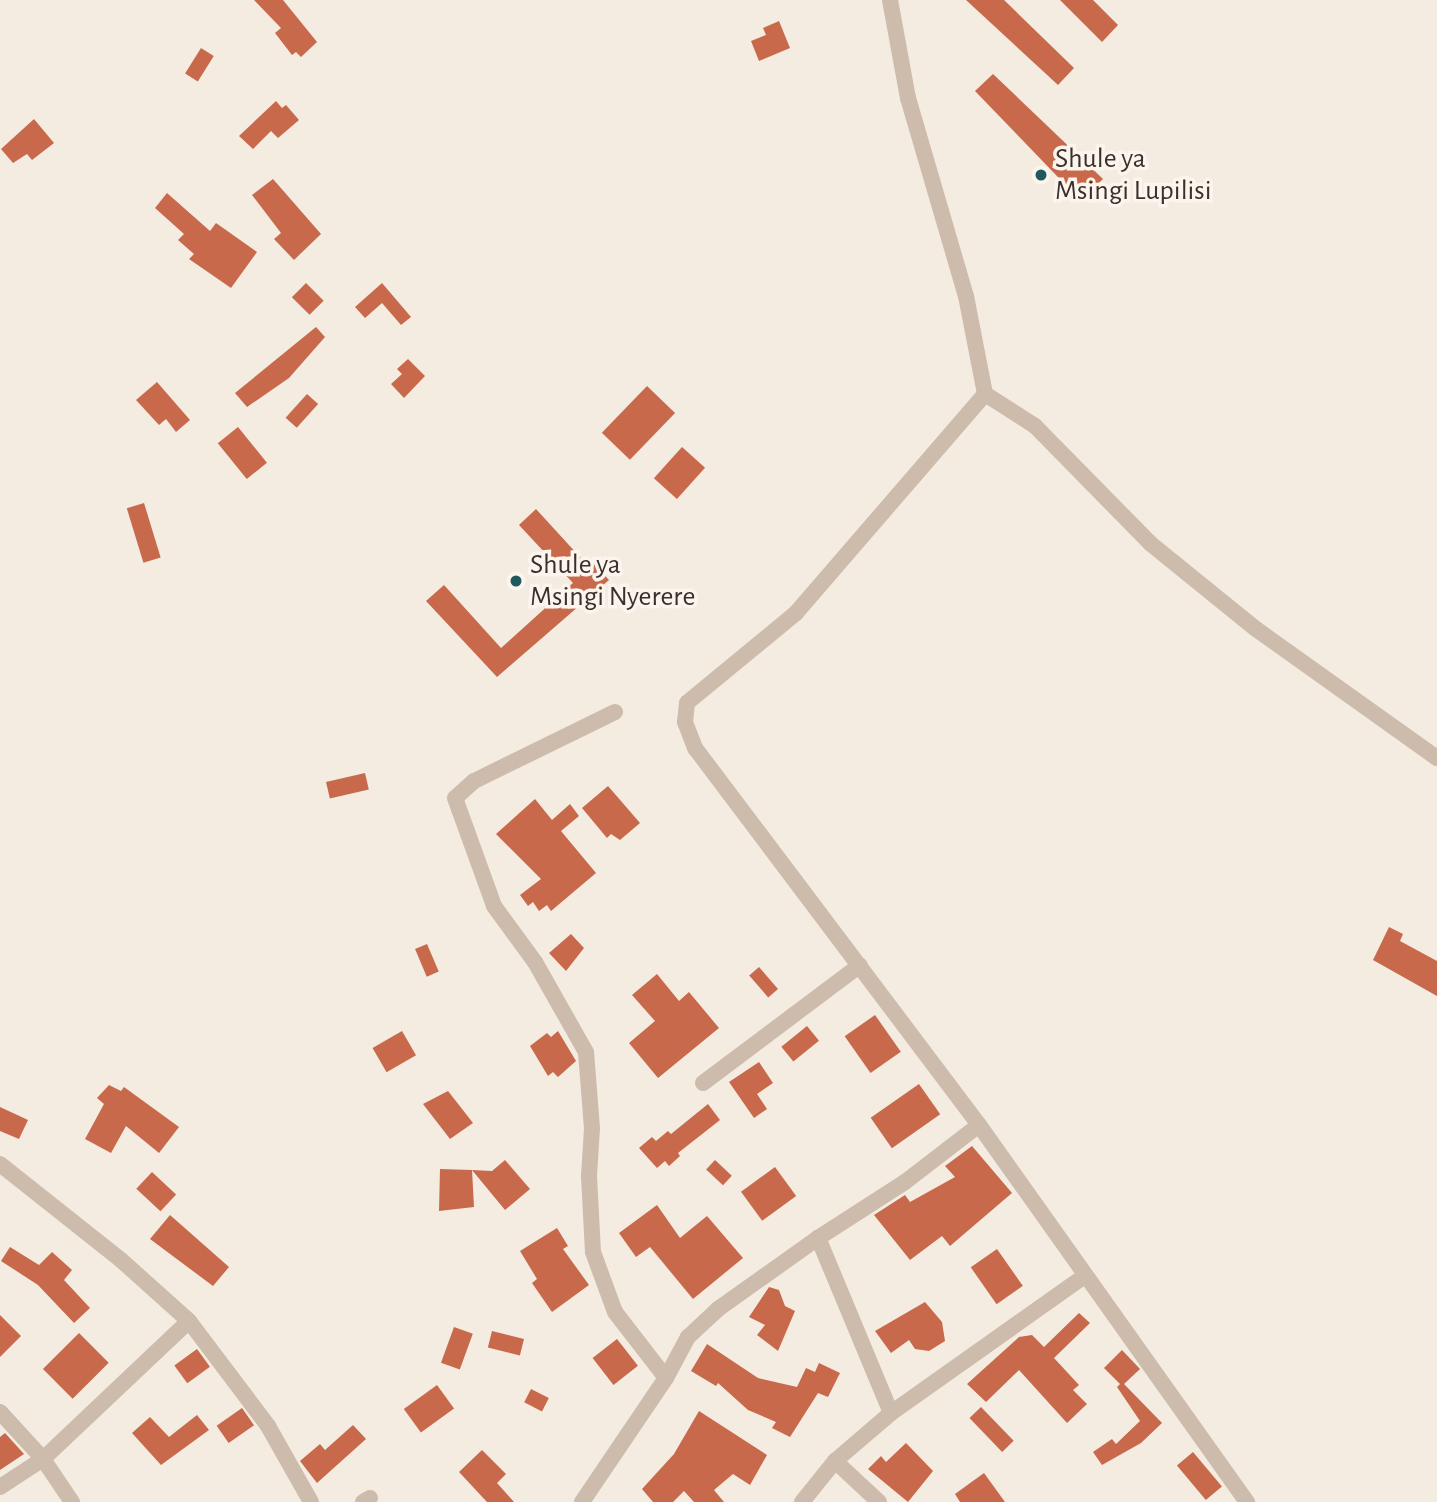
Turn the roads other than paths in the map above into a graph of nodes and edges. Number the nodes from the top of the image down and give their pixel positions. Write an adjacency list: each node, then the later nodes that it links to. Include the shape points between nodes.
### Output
1 (890, 0): 2 (street, via 908,98 966,296)
2 (985, 394): 4 (street, via 1035,426 1151,544 1245,621); 5 (street, via 796,613 687,703 685,722 695,748)
3 (615, 712): 12 (street, via 474,781 455,798 494,906 536,962 586,1052 593,1252 615,1312)
4 (1437, 758)
5 (860, 965): 6 (street); 7 (street)
6 (702, 1083)
7 (979, 1125): 9 (street, via 905,1182); 10 (street)
8 (0, 1164): 11 (street)
9 (818, 1238): 12 (street, via 718,1309 688,1337); 14 (street)
10 (1083, 1277): 14 (street); 23 (street)
11 (189, 1321): 15 (street); 19 (street, via 268,1426)
12 (666, 1378): 20 (street)
13 (0, 1412): 15 (street)
14 (891, 1413): 16 (street)
15 (43, 1459): 17 (street); 18 (street)
16 (835, 1461): 21 (street); 22 (street)
17 (0, 1487)
18 (72, 1502)
19 (310, 1502)
20 (582, 1502)
21 (802, 1502)
22 (879, 1502)
23 (1247, 1502)

